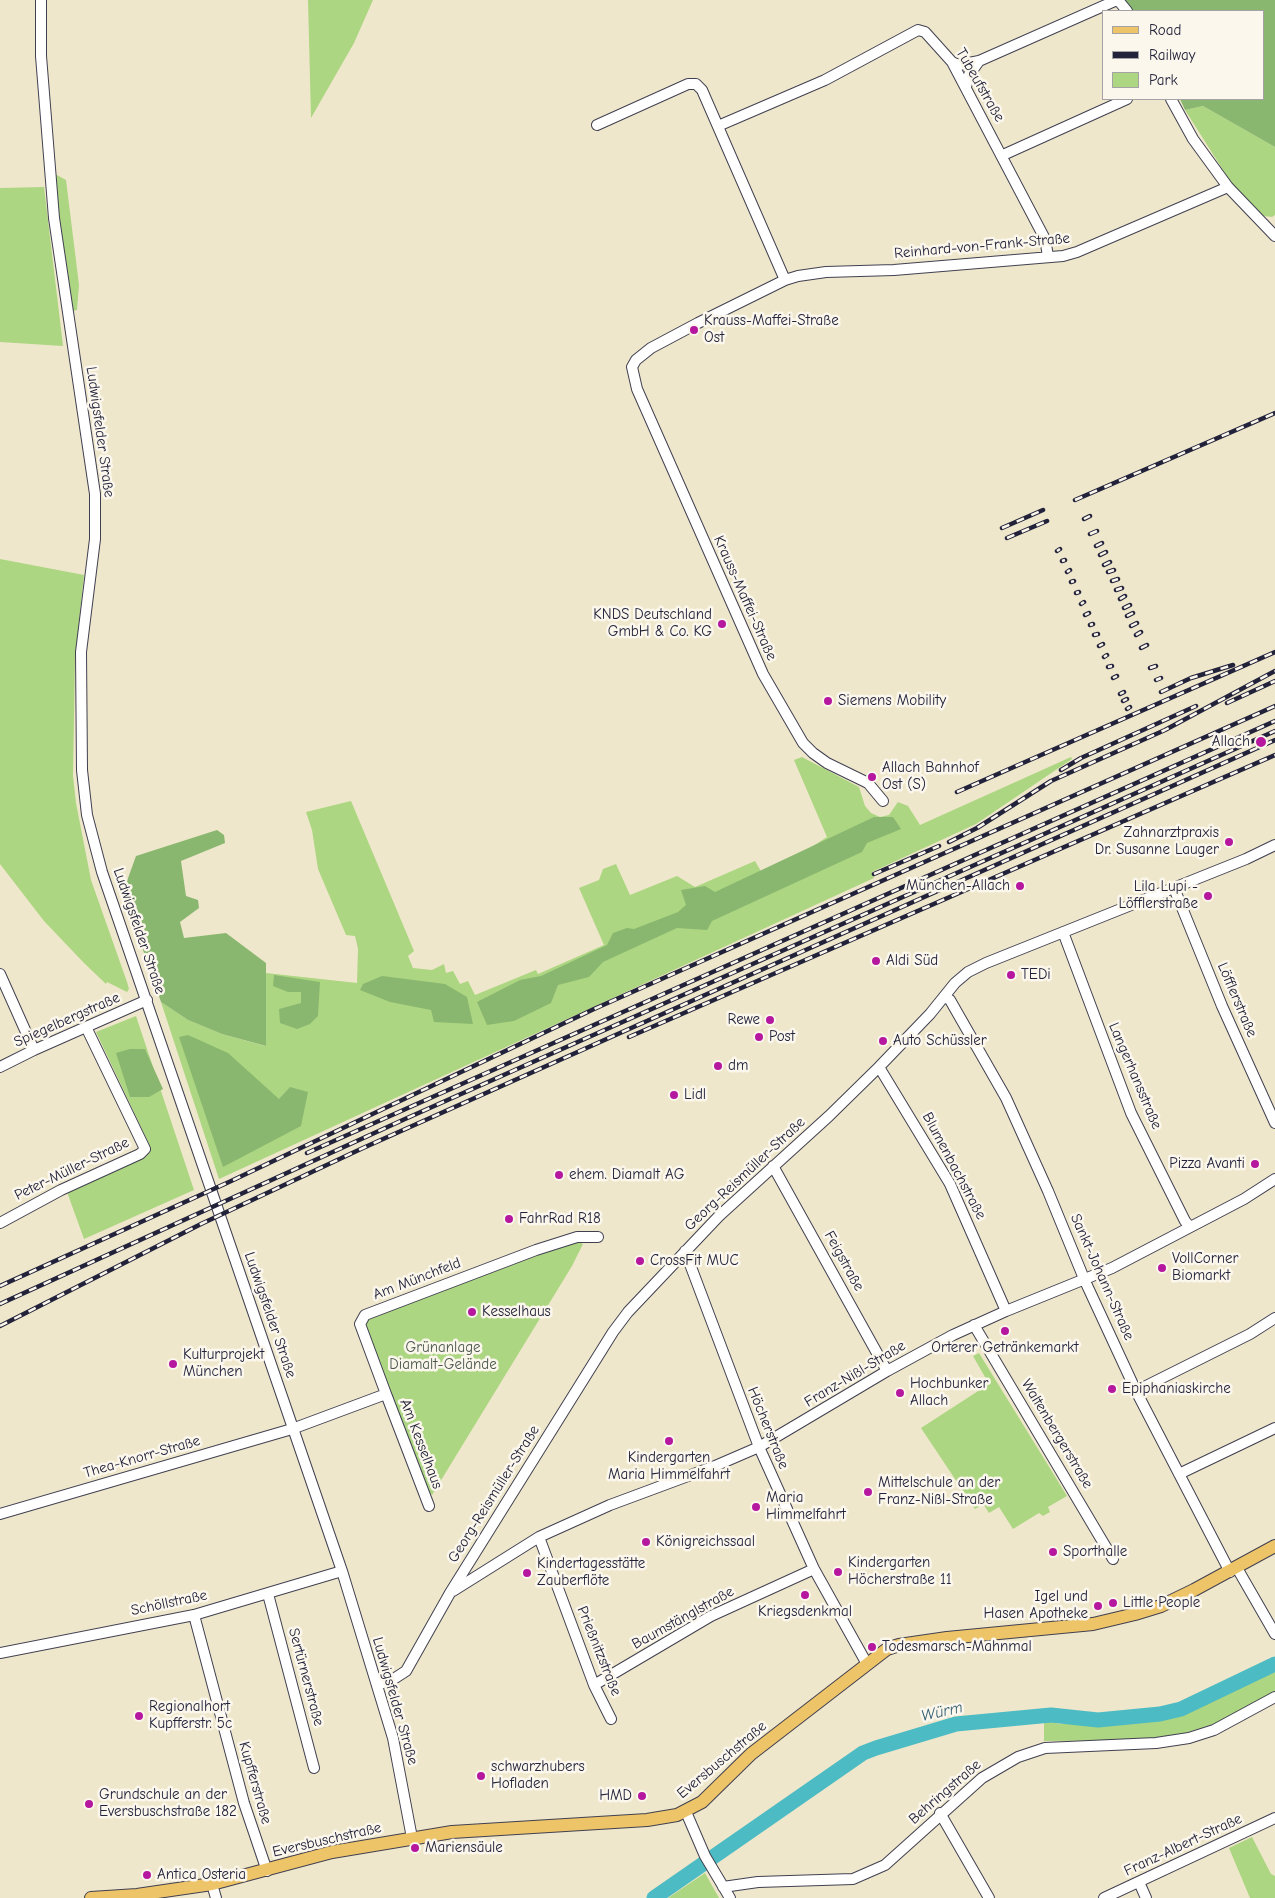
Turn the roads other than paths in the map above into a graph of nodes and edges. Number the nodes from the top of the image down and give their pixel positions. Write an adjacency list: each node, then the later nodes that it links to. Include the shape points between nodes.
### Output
1 (41, 0): 24 (street, Ludwigsfelder Straße, via 41,56 53,210 95,494 95,539 81,652 83,792 100,865)
2 (1118, 0): 3 (street); 4 (street)
3 (1126, 10)
4 (979, 61): 5 (street, via 960,66); 6 (street, via 969,75)
5 (952, 62): 6 (street, Tubeufstraße); 10 (street, Tubeufstraße, via 932,37 918,30 824,80)
6 (966, 87): 11 (street, Tubeufstraße)
7 (1125, 100): 11 (street)
8 (1172, 100): 12 (street, via 1193,139)
9 (597, 125): 10 (street, via 688,84 696,84 702,90)
10 (718, 126): 16 (street)
11 (1003, 155): 15 (street, Tubeufstraße, via 1045,239)
12 (1228, 187): 13 (street); 15 (street, Reinhard-von-Frank-Straße, via 1077,252)
13 (1271, 223): 14 (street)
14 (1275, 236)
15 (1048, 256): 16 (street, Reinhard-von-Frank-Straße, via 826,272)
16 (786, 280): 17 (street, Reinhard-von-Frank-Straße, via 642,353)
17 (632, 367): 18 (street, Krauss-Maffei-Straße, via 637,389 762,674 783,711 813,752 827,763 868,783)
18 (883, 801)
19 (1275, 845): 20 (street, Georg-Reismüller-Straße)
20 (1174, 888): 21 (street, Georg-Reismüller-Straße); 29 (street, Löfflerstraße)
21 (1062, 932): 23 (street, Georg-Reismüller-Straße, via 968,972); 33 (street, Langerhansstraße, via 1131,1113)
22 (0, 974): 26 (street)
23 (945, 997): 28 (street, Georg-Reismüller-Straße); 36 (street, Sankt-Johann-Straße, via 960,1015 1006,1098)
24 (147, 1000): 25 (street, Spiegelbergstraße); 44 (street, Ludwigsfelder Straße)
25 (87, 1029): 26 (street, Spiegelbergstraße); 32 (street, Peter-Müller-Straße, via 145,1149)
26 (34, 1050): 27 (street, Spiegelbergstraße)
27 (0, 1067)
28 (879, 1067): 30 (street, Georg-Reismüller-Straße); 37 (street, Blumenbachstraße, via 950,1184)
29 (1275, 1123)
30 (773, 1166): 35 (street, Georg-Reismüller-Straße); 40 (street, Feigstraße)
31 (1275, 1179): 33 (street, Franz-Nißl-Straße)
32 (0, 1223)
33 (1190, 1227): 36 (street, Franz-Nißl-Straße)
34 (598, 1237): 42 (street, Am Münchfeld, via 577,1237 536,1250 364,1315 360,1324)
35 (685, 1251): 45 (street, Höcherstraße); 55 (street, Georg-Reismüller-Straße, via 613,1332)
36 (1085, 1280): 37 (street, Franz-Nißl-Straße); 41 (street, Sankt-Johann-Straße)
37 (1006, 1311): 39 (street, Franz-Nißl-Straße)
38 (1275, 1318): 41 (street)
39 (974, 1325): 40 (street, Franz-Nißl-Straße); 51 (street, Waltenbergerstraße)
40 (887, 1371): 45 (street, Franz-Nißl-Straße)
41 (1136, 1390): 46 (street, Sankt-Johann-Straße)
42 (386, 1394): 44 (street); 47 (street, Am Kesselhaus)
43 (1275, 1428): 46 (street)
44 (292, 1429): 48 (street, Thea-Knorr-Straße); 54 (street, Ludwigsfelder Straße)
45 (758, 1447): 49 (street, Franz-Nißl-Straße, via 610,1505); 52 (street, Höcherstraße)
46 (1178, 1474): 53 (street, Sankt-Johann-Straße)
47 (429, 1506)
48 (0, 1514)
49 (539, 1537): 55 (street, Franz-Nißl-Straße); 61 (street, Prießnitzstraße)
50 (1275, 1546): 53 (main road, Eversbuschstraße)
51 (1113, 1559)
52 (814, 1568): 60 (street, Höcherstraße); 61 (street, Baumstänglstraße, via 711,1616)
53 (1234, 1570): 58 (street, Sankt-Johann-Straße); 60 (main road, Eversbuschstraße, via 1160,1606 1127,1616 1094,1624 899,1645)
54 (342, 1571): 56 (street, Schöllstraße); 62 (street, Ludwigsfelder Straße)
55 (450, 1593): 62 (street, Georg-Reismüller-Straße, via 406,1671)
56 (268, 1594): 57 (street, Schöllstraße); 65 (street, Sertürnerstraße)
57 (194, 1615): 59 (street, Schöllstraße); 70 (street, Kupfferstraße, via 244,1803)
58 (1275, 1634)
59 (0, 1653)
60 (867, 1664): 66 (main road, Eversbuschstraße, via 751,1754 702,1802)
61 (594, 1684): 64 (street, Prießnitzstraße)
62 (377, 1685): 69 (street, Ludwigsfelder Straße, via 393,1738)
63 (1275, 1697): 67 (street, Behringstraße, via 1214,1730 1188,1738 1156,1743 1045,1748 1018,1757 982,1778)
64 (611, 1719)
65 (314, 1768)
66 (686, 1812): 69 (main road, Eversbuschstraße, via 647,1820 480,1829); 73 (street, via 705,1856)
67 (940, 1813): 73 (street, Behringstraße, via 885,1865 853,1879 758,1882); 78 (street)
68 (1275, 1818): 71 (street, Franz-Albert-Straße)
69 (412, 1838): 70 (main road, Eversbuschstraße, via 332,1852)
70 (267, 1871): 72 (main road, Eversbuschstraße)
71 (1139, 1882): 79 (street, Franz-Albert-Straße); 80 (street)
72 (212, 1884): 74 (main road, Eversbuschstraße); 76 (street)
73 (724, 1887): 77 (street)
74 (137, 1897): 75 (main road, Eversbuschstraße)
75 (91, 1898)
76 (216, 1898)
77 (730, 1898)
78 (989, 1898)
79 (1104, 1898)
80 (1146, 1898)

